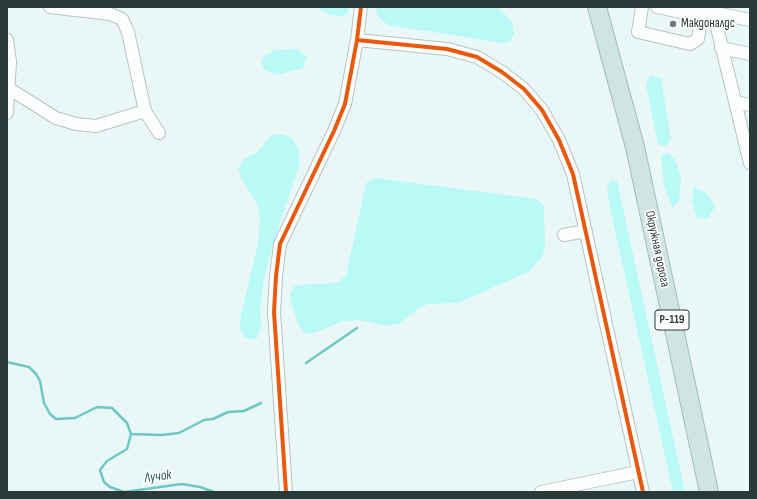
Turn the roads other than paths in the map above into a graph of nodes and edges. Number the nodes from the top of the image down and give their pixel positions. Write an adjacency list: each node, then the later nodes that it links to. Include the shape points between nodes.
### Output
1 (50, 7): 17 (street, via 110,14 122,19 128,32)
2 (361, 7): 10 (street)
3 (597, 7): 27 (highway, Окружная дорога / Р-119, via 635,147)
4 (642, 7): 11 (street, via 638,32)
5 (657, 7): 11 (street, via 696,15 701,20 698,39)
6 (685, 7): 7 (street)
7 (712, 10): 8 (street); 11 (street, via 704,42 700,46); 12 (street)
8 (750, 20)
9 (7, 40): 14 (street, via 10,61)
10 (357, 40): 21 (street, via 446,49 477,57 524,89 542,110 559,140 573,174); 24 (street, via 345,104 280,244 274,312)
11 (690, 44)
12 (721, 48): 13 (street); 15 (street)
13 (750, 54)
14 (8, 88): 17 (street, via 56,118 76,124 96,126); 18 (street)
15 (735, 102): 16 (street); 20 (street)
16 (750, 105)
17 (145, 111): 19 (street)
18 (7, 113)
19 (159, 133)
20 (750, 163)
21 (586, 230): 22 (street); 23 (street)
22 (564, 235)
23 (638, 472): 25 (street); 26 (street)
24 (286, 492)
25 (542, 492)
26 (643, 492)
27 (709, 492)

